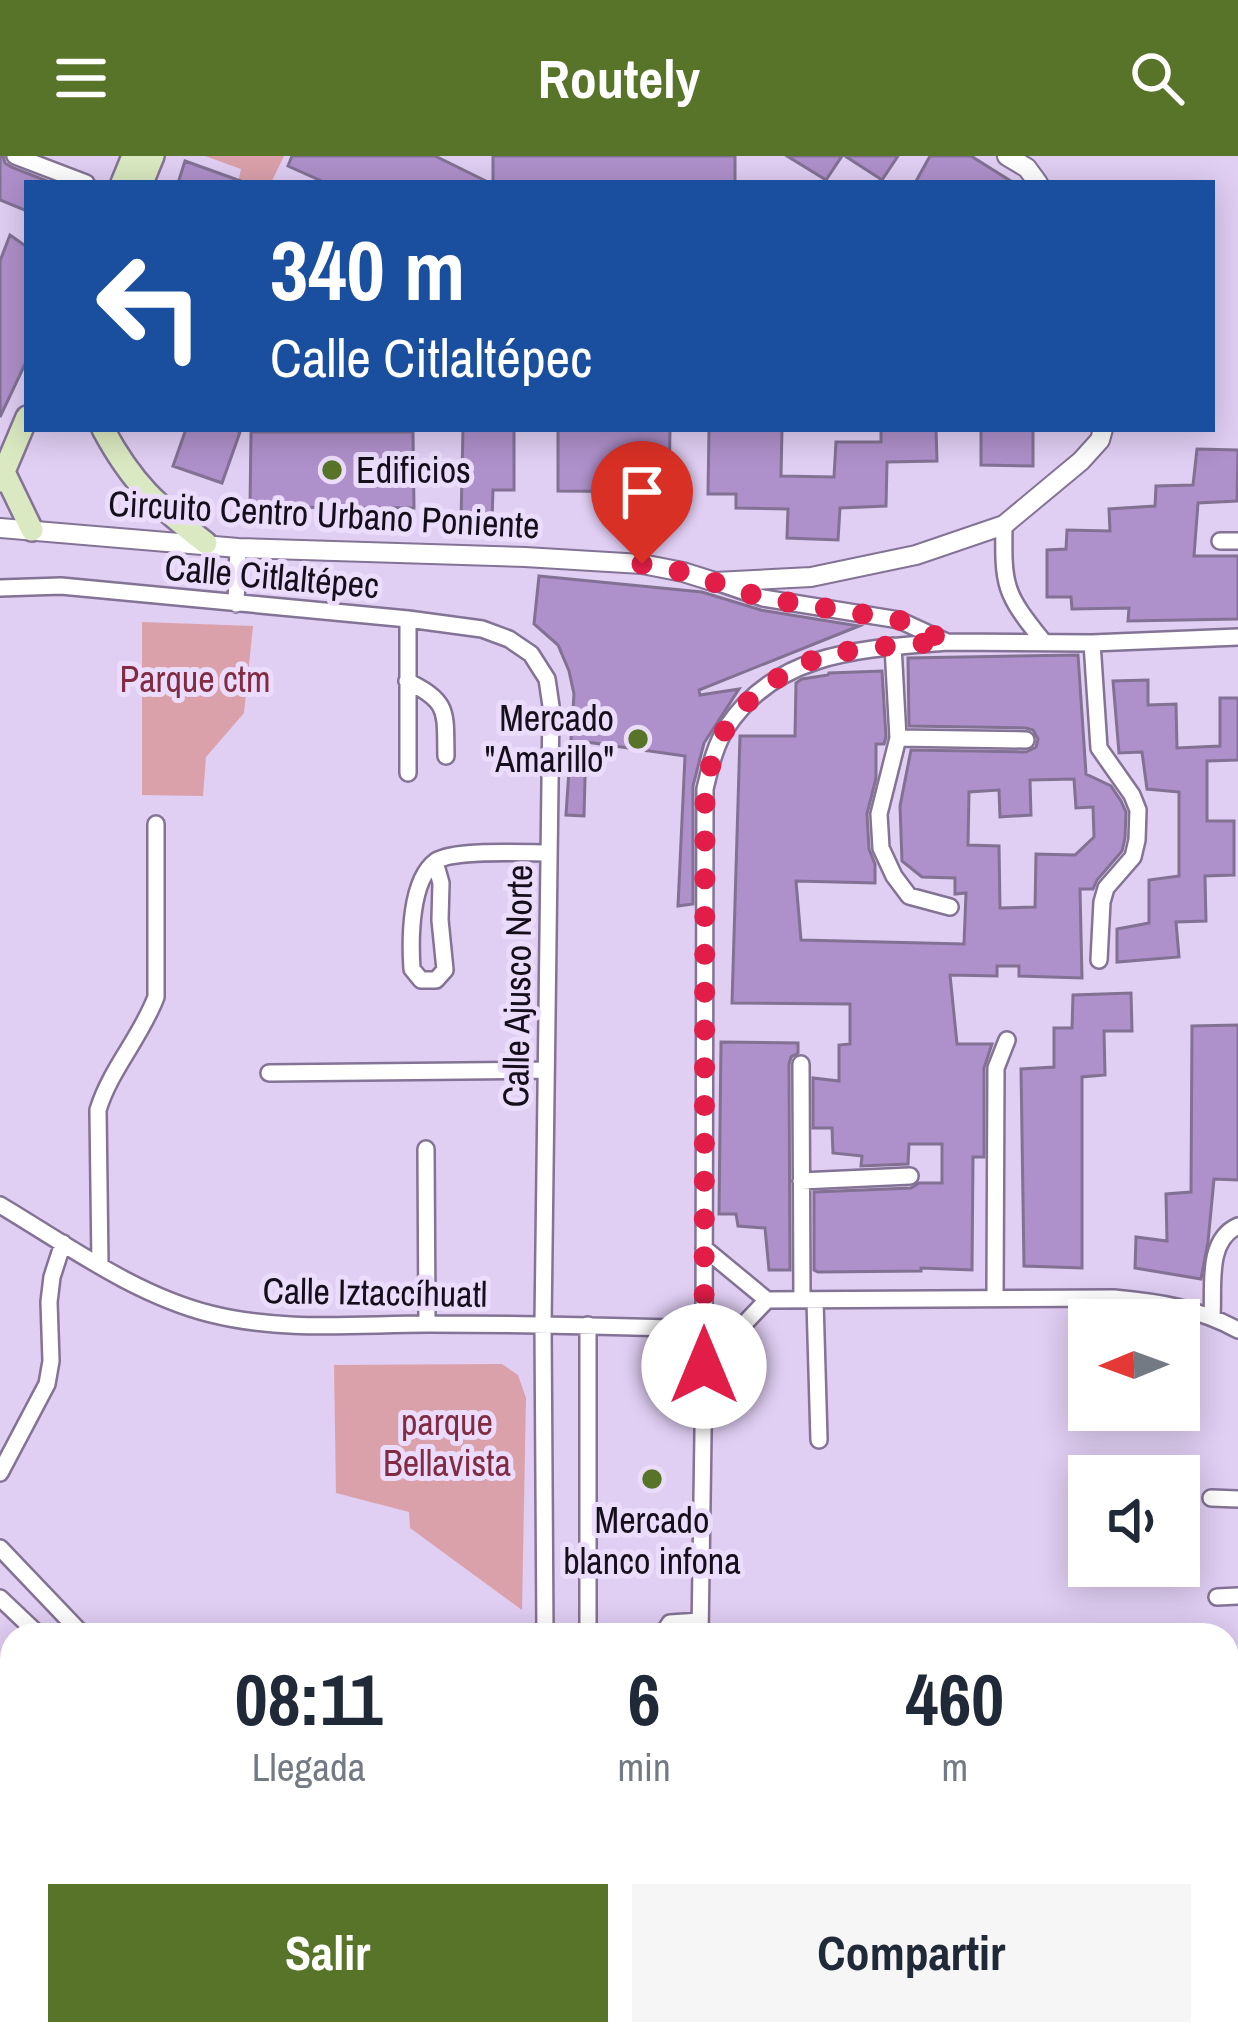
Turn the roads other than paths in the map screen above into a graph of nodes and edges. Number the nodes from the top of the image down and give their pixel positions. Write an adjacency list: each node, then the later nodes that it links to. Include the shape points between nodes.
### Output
1 (15, 156): 3 (street)
2 (1007, 156): 4 (street)
3 (78, 180)
4 (1036, 180)
5 (24, 425): 8 (main road)
6 (105, 432): 14 (main road, via 153,502)
7 (1102, 432): 9 (street, via 1081,461)
8 (2, 476): 11 (main road)
9 (1004, 525): 16 (street, Circuito Centro Urbano Poniente, via 916,555 811,577); 19 (street, via 1007,590)
10 (0, 528): 11 (street, Circuito Centro Urbano Poniente)
11 (32, 530): 14 (street, Circuito Centro Urbano Poniente)
12 (1220, 541): 13 (street)
13 (1238, 541)
14 (206, 543): 15 (street, Circuito Centro Urbano Poniente)
15 (238, 548): 16 (street, Circuito Centro Urbano Poniente, via 642,564); 18 (street)
16 (715, 582): 22 (street, via 899,620)
17 (0, 588): 18 (street, Calle Citlaltépec, via 61,586)
18 (236, 604): 20 (street, Calle Citlaltépec)
19 (1021, 613): 23 (street); 24 (street)
20 (408, 619): 27 (street, Calle Citlaltépec, via 482,629); 28 (street)
21 (1238, 637): 25 (street)
22 (947, 641): 23 (street); 26 (street)
23 (1009, 641): 24 (street)
24 (1043, 641): 25 (street)
25 (1092, 643): 37 (street, via 1100,748 1138,810 1133,857 1102,902)
26 (893, 646): 29 (street); 48 (street, via 825,656 786,673 728,726 714,755 705,789)
27 (531, 654): 34 (street, Calle Ajusco Norte, via 551,706)
28 (407, 681): 31 (street, via 441,704); 32 (street)
29 (898, 738): 30 (street); 36 (street, via 879,814 881,848 909,896)
30 (1026, 740)
31 (446, 756)
32 (408, 772)
33 (156, 824): 49 (street, via 156,997 98,1110)
34 (549, 853): 35 (street, via 456,854); 40 (street, Calle Ajusco Norte)
35 (435, 862): 35 (street, via 412,910 412,969 421,980 445,970)
36 (950, 907)
37 (1099, 960)
38 (1007, 1040): 50 (street, via 996,1068)
39 (800, 1064): 44 (street)
40 (545, 1070): 41 (street); 55 (street, Calle Ajusco Norte)
41 (269, 1073)
42 (426, 1149): 54 (street)
43 (910, 1176): 44 (street)
44 (801, 1181): 52 (street)
45 (0, 1205): 47 (street, Calle Iztaccíhuatl)
46 (1238, 1226): 53 (street, via 1217,1244)
47 (63, 1243): 49 (street, Calle Iztaccíhuatl); 61 (street, via 49,1302 47,1384)
48 (704, 1248): 51 (street); 57 (street)
49 (100, 1265): 54 (street, Calle Iztaccíhuatl, via 210,1314 280,1326)
50 (995, 1297): 52 (street); 53 (street, via 1131,1300)
51 (767, 1300): 52 (street); 59 (street)
52 (809, 1301): 60 (street)
53 (1212, 1316): 58 (street)
54 (427, 1324): 55 (street, Calle Iztaccíhuatl)
55 (543, 1324): 56 (street, Calle Iztaccíhuatl); 72 (street, Calle Ajusco Norte)
56 (588, 1325): 57 (street, Calle Iztaccíhuatl); 73 (street)
57 (704, 1330): 59 (street)
58 (1238, 1330)
59 (704, 1366): 74 (street)
60 (819, 1440)
61 (0, 1473)
62 (1211, 1498): 63 (street)
63 (1238, 1498)
64 (0, 1548): 68 (street)
65 (1217, 1597): 66 (street)
66 (1238, 1597)
67 (0, 1598): 69 (street)
68 (64, 1616): 70 (street); 71 (street)
69 (27, 1623)
70 (55, 1623)
71 (71, 1623)
72 (544, 1623)
73 (588, 1623)
74 (700, 1623)

